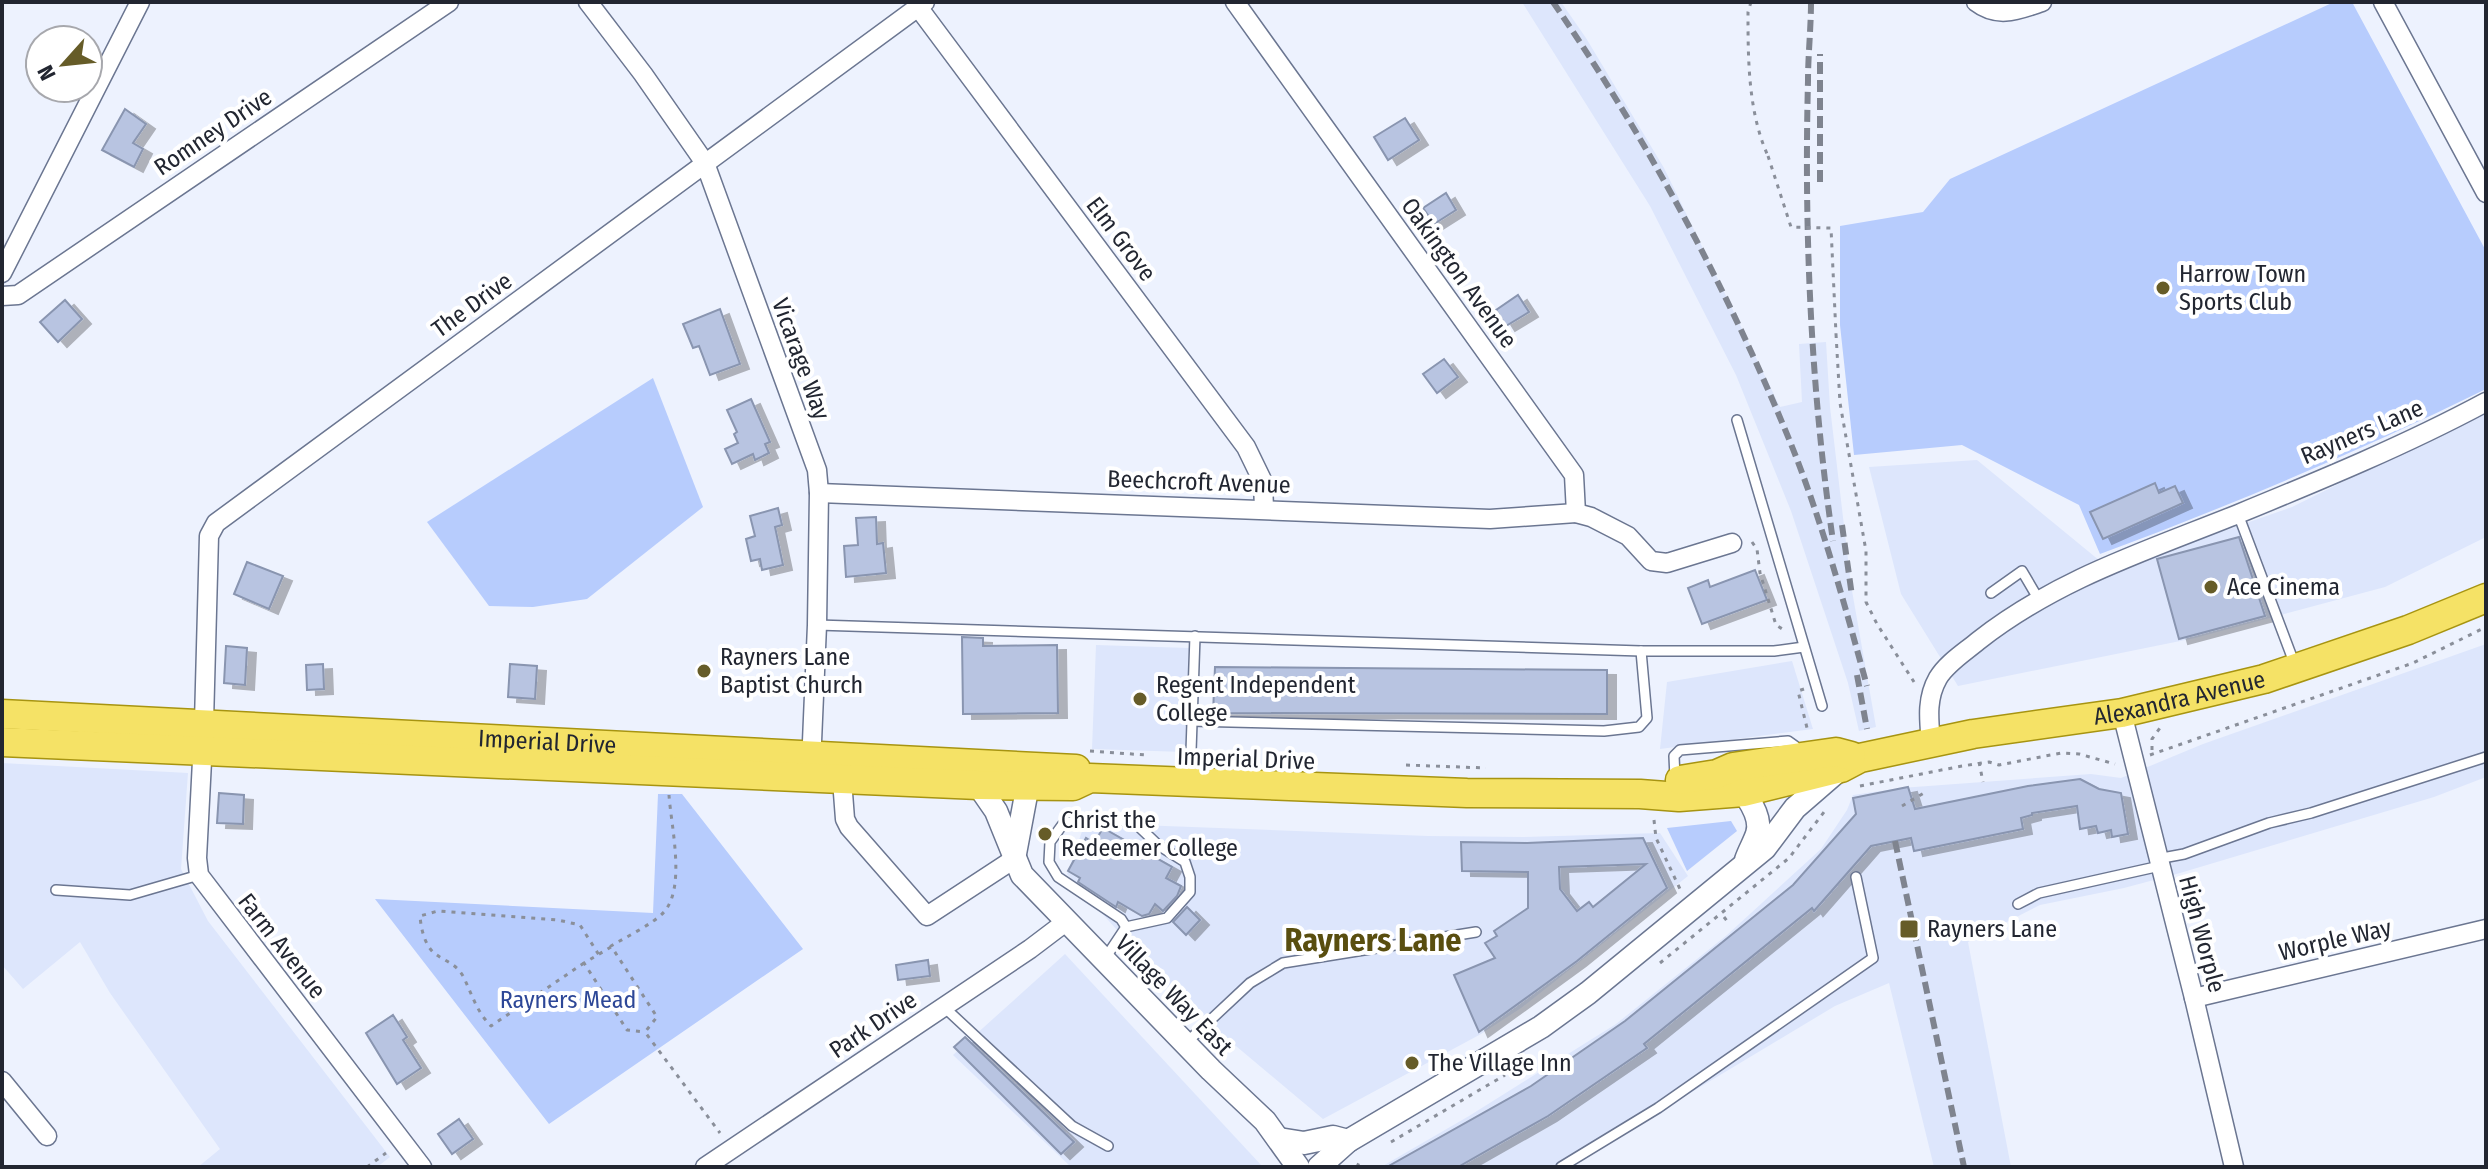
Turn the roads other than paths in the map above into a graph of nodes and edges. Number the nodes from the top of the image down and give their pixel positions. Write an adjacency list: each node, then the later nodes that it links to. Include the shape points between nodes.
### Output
1 (140, 2): 11 (street)
2 (449, 2): 12 (street, Romney Drive, via 18,295)
3 (588, 2): 9 (street, Vicarage Way)
4 (1235, 2): 17 (street, Oakington Avenue, via 1574,475)
5 (1976, 2): 6 (street, via 2010,13)
6 (2042, 2)
7 (2383, 2): 10 (street)
8 (921, 4): 9 (street, The Drive); 16 (street, Elm Grove, via 1246,447 1263,482)
9 (705, 163): 15 (street, Vicarage Way, via 817,470); 32 (street, The Drive, via 216,523 209,536)
10 (2486, 193)
11 (2, 273)
12 (2, 296)
13 (2486, 402): 18 (street, Rayners Lane)
14 (1737, 420): 25 (lane)
15 (819, 493): 16 (street, Beechcroft Avenue); 23 (street, Vicarage Way)
16 (1264, 509): 17 (street, Beechcroft Avenue, via 1490,519)
17 (1576, 513): 19 (street, via 1628,536 1651,561 1667,563)
18 (2238, 514): 22 (street, Rayners Lane, via 2081,576); 27 (lane)
19 (1732, 543)
20 (1991, 593): 22 (lane, via 2022,571)
21 (2486, 598): 27 (main road, Alexandra Avenue)
22 (2039, 600): 34 (street, Rayners Lane, via 1940,675 1931,693)
23 (817, 625): 24 (lane); 38 (street, Vicarage Way)
24 (1195, 636): 26 (lane); 31 (lane)
25 (1804, 647): 26 (lane); 28 (lane)
26 (1641, 651): 31 (lane, via 1647,718 1639,727 1604,731)
27 (2296, 669): 29 (main road, Alexandra Avenue)
28 (1822, 706)
29 (2122, 713): 34 (main road, Alexandra Avenue); 49 (street, High Worple)
30 (2, 714): 32 (main road, Imperial Drive)
31 (1190, 721): 43 (lane)
32 (204, 722): 35 (street); 38 (main road, Imperial Drive)
33 (2, 742): 35 (main road, Imperial Drive)
34 (1931, 743): 39 (main road, Alexandra Avenue)
35 (202, 751): 38 (main road, Imperial Drive, via 667,771); 50 (street)
36 (2486, 757): 49 (lane)
37 (1799, 758): 39 (main road, Alexandra Avenue, via 1836,752); 40 (main road, Imperial Drive); 45 (lane, via 1788,741 1680,750 1674,756)
38 (811, 765): 41 (main road, Imperial Drive); 42 (main road, Imperial Drive)
39 (1852, 771): 46 (main road, Alexandra Avenue); 48 (street, via 1795,808 1765,848)
40 (1717, 774): 45 (main road, Imperial Drive); 46 (street, via 1732,779)
41 (1036, 776): 43 (main road, Imperial Drive, via 1073,786 1089,765); 44 (main road, Imperial Drive); 47 (street)
42 (842, 780): 44 (main road, Imperial Drive); 47 (street, via 849,827 927,916)
43 (1190, 784): 45 (main road, Imperial Drive, via 1647,803)
44 (978, 785): 47 (street, Village Way East, via 996,811)
45 (1677, 789): 46 (main road, Imperial Drive)
46 (1744, 792): 48 (street, via 1758,823)
47 (1014, 859): 54 (street, Village Way East, via 1022,875)
48 (1745, 862): 65 (street, via 1541,1027)
49 (2158, 862): 53 (lane, via 2039,893); 59 (street, High Worple)
50 (199, 875): 52 (lane, via 130,895); 67 (street, Farm Avenue)
51 (1856, 877): 70 (lane, via 1873,958 1658,1108)
52 (56, 890)
53 (2018, 904)
54 (1067, 921): 58 (street, Village Way East); 60 (street, Park Drive)
55 (1126, 927): 55 (lane, via 1058,877 1049,862 1050,842 1063,824 1085,818 1134,822 1185,862 1190,892 1167,918); 58 (lane)
56 (2486, 929): 59 (street, Worple Way)
57 (1476, 932): 61 (lane, via 1283,963 1250,983)
58 (1104, 960): 61 (street, Village Way East)
59 (2194, 998): 71 (street, High Worple)
60 (944, 1007): 64 (lane, via 1072,1126); 68 (street, Park Drive)
61 (1186, 1043): 66 (street, Village Way East, via 1265,1121)
62 (2, 1081): 63 (street)
63 (47, 1136)
64 (1108, 1146)
65 (1342, 1153): 66 (street, via 1333,1137 1304,1143); 69 (street)
66 (1287, 1157)
67 (422, 1167)
68 (705, 1167)
69 (1319, 1167)
70 (1561, 1167)
71 (2234, 1167)

